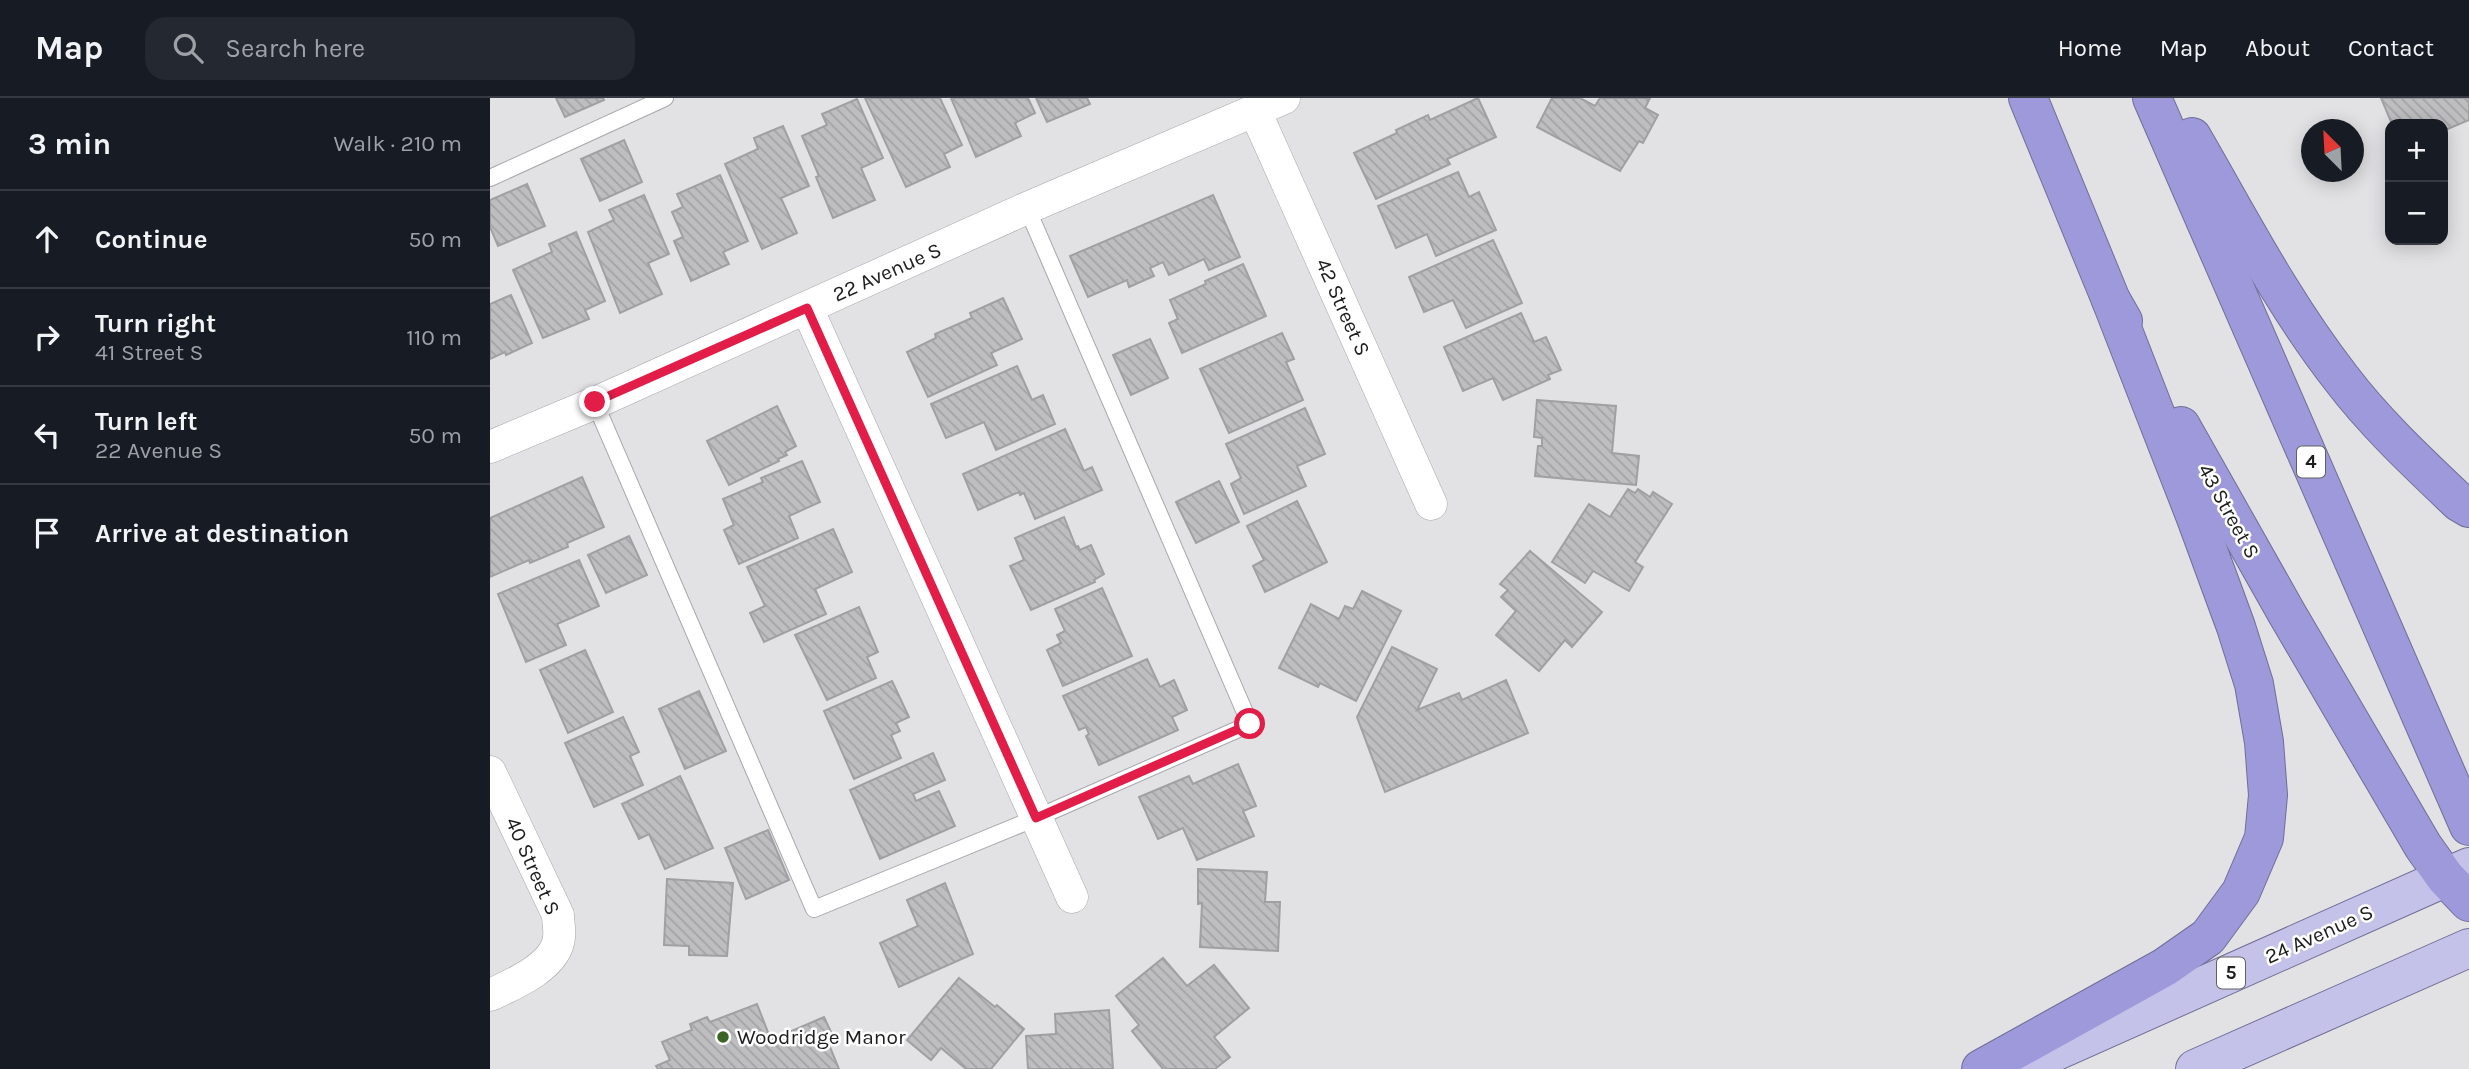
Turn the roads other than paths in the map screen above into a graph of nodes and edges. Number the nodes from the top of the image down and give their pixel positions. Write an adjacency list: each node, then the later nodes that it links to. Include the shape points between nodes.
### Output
1 (665, 98): 7 (lane)
2 (1284, 98): 6 (street, 22 Avenue S)
3 (2028, 98): 9 (highway, 43 Street S)
4 (2152, 98): 17 (highway, 4)
5 (2169, 98): 14 (highway, via 2288,301 2341,379 2402,447)
6 (1255, 111): 8 (street, 22 Avenue S); 13 (street, 42 Street S)
7 (490, 178)
8 (1027, 208): 10 (street, 22 Avenue S); 16 (lane, via 1250,724)
9 (2111, 300): 18 (highway, 43 Street S, via 2423,846); 22 (highway, via 2196,518 2254,684 2268,795 2264,838 2242,892 2208,937 2165,967)
10 (807, 308): 11 (street, 22 Avenue S); 16 (street)
11 (595, 402): 12 (street, 22 Avenue S); 16 (lane, via 814,909)
12 (490, 447)
13 (1431, 504)
14 (2469, 508)
15 (490, 772): 21 (street, 40 Street S, via 558,915 559,940 547,962)
16 (1036, 818): 19 (street)
17 (2469, 826)
18 (2461, 882): 23 (main road, 24 Avenue S / 5)
19 (1072, 897)
20 (2469, 948): 24 (main road)
21 (490, 995)
22 (1981, 1069)
23 (2016, 1069)
24 (2195, 1069)

